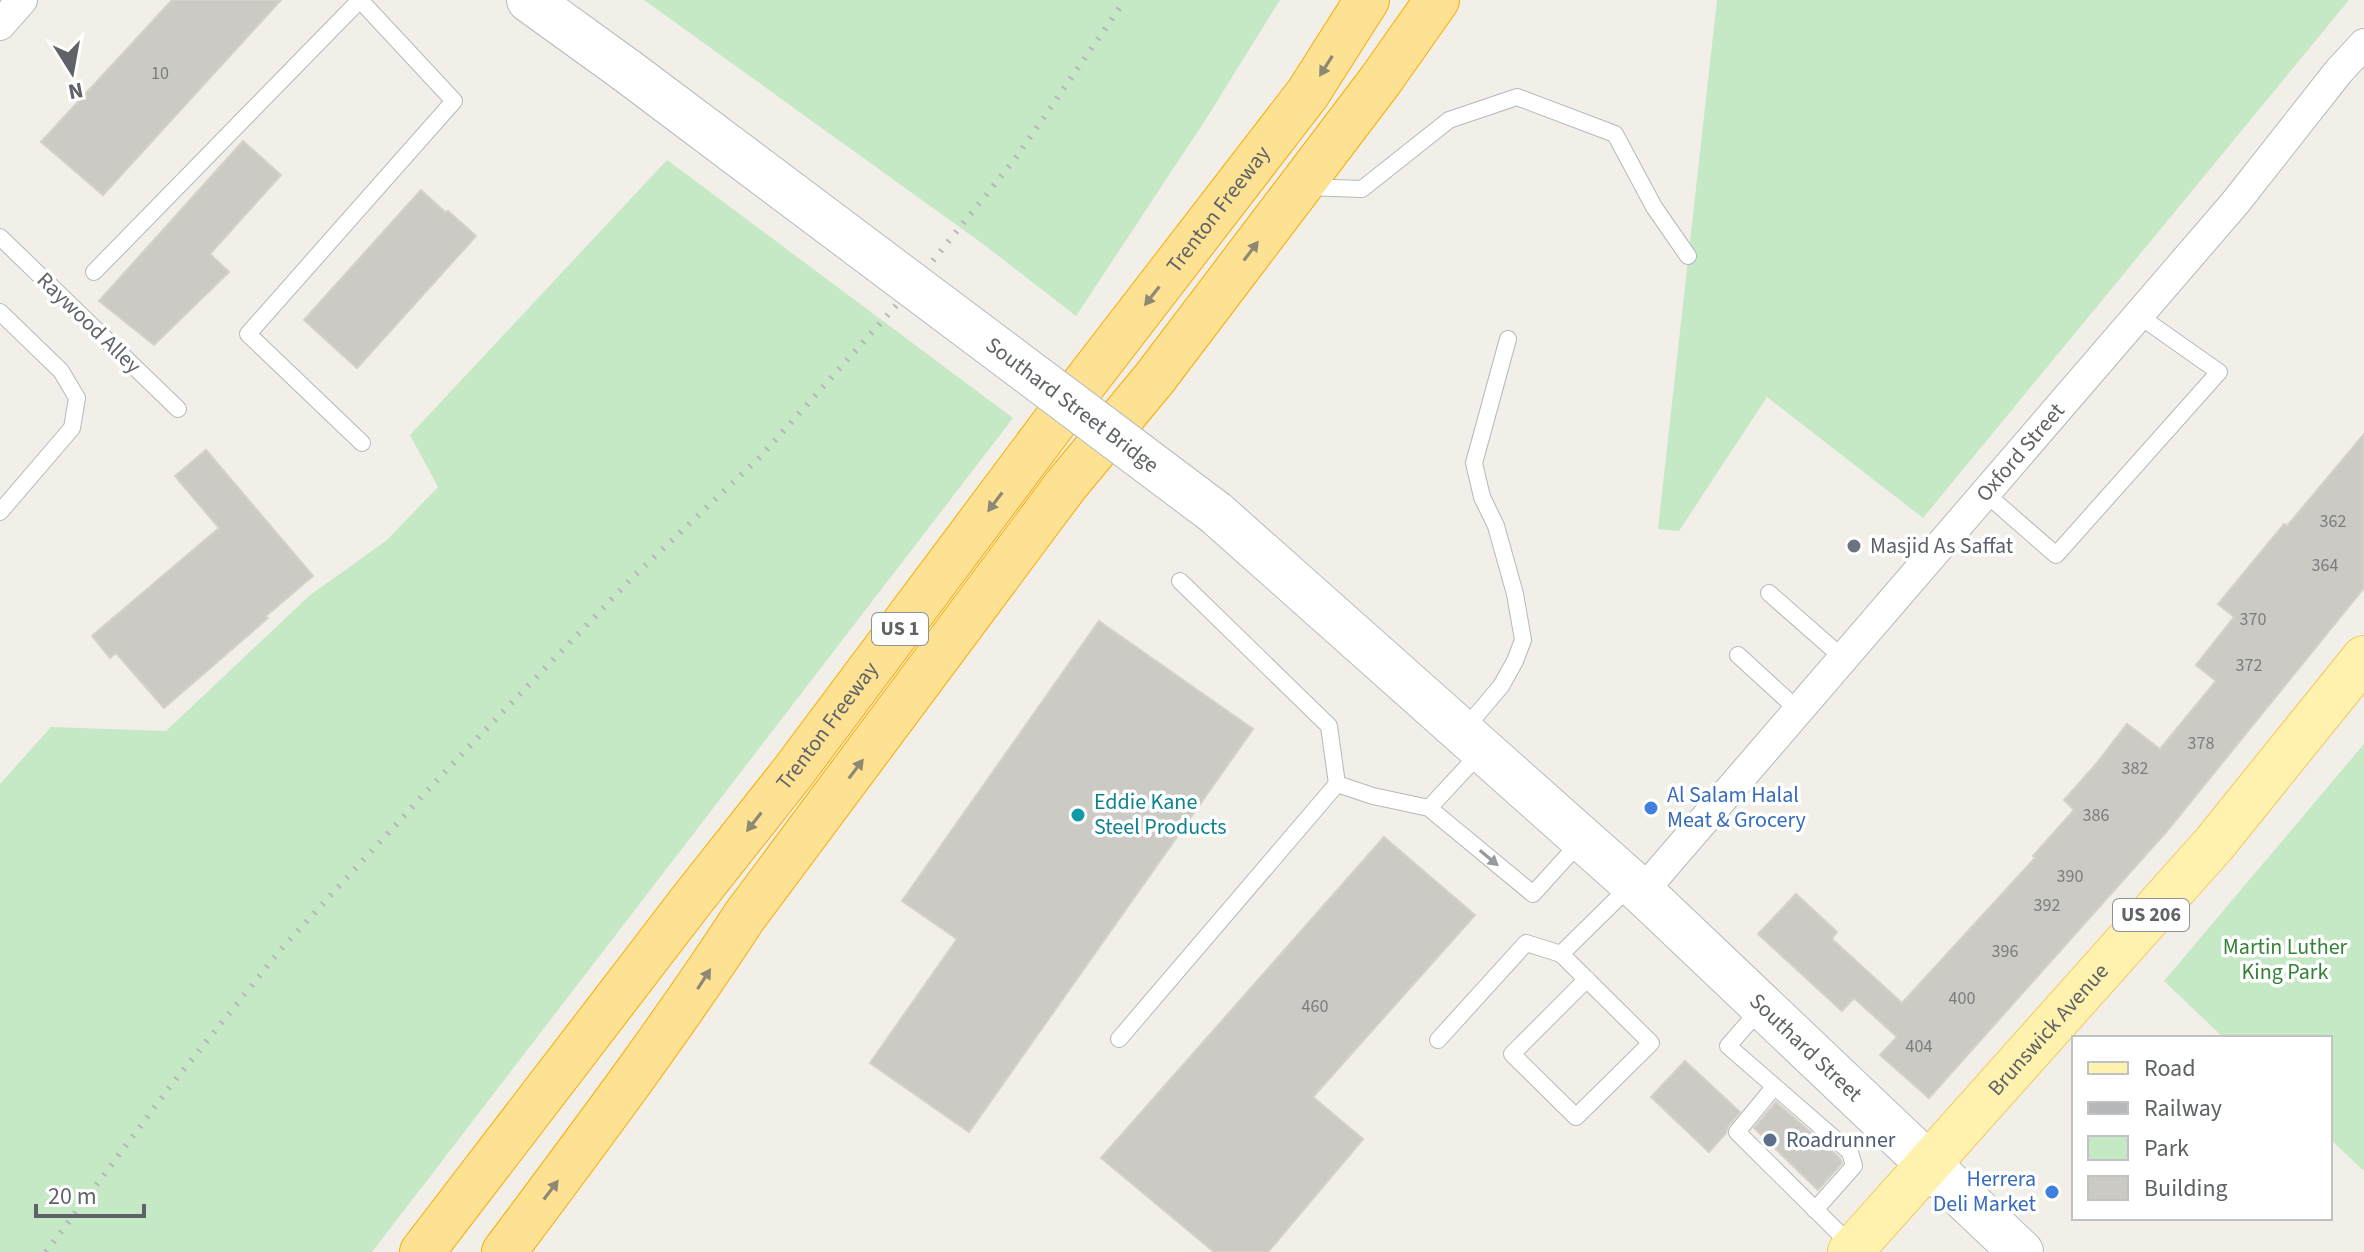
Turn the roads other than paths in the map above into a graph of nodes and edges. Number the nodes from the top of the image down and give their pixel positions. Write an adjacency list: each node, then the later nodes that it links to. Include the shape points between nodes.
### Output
1 (22, 0): 6 (street)
2 (360, 0): 11 (lane); 16 (lane, via 454,101 248,334)
3 (529, 0): 25 (street, Southard Street Bridge, bridge, via 1216,513)
4 (1367, 0): 39 (highway, Trenton Freeway / US 1, one-way to 39, via 1308,93)
5 (1437, 0): 8 (highway, US 1)
6 (0, 25)
7 (2364, 44): 13 (street, Oxford Street)
8 (1299, 187): 10 (lane, via 1362,189 1449,120 1517,97 1615,134 1654,207); 40 (highway, US 1, one-way to 8, via 696,991 744,917 1066,485 1154,379)
9 (0, 237): 15 (lane, Raywood Alley)
10 (1688, 256)
11 (94, 272)
12 (0, 312): 18 (lane, via 61,371 77,398 72,428)
13 (2138, 315): 17 (street, Oxford Street); 17 (lane, via 2219,372 2056,555)
14 (1508, 339): 25 (lane, via 1474,463 1515,594 1523,640)
15 (178, 409)
16 (362, 443)
17 (1985, 493): 22 (street, Oxford Street)
18 (0, 512)
19 (1180, 581): 26 (lane, via 1329,726)
20 (1769, 593): 22 (lane)
21 (1738, 655): 24 (lane)
22 (1843, 658): 24 (street, Oxford Street)
23 (2364, 658): 36 (main road, Brunswick Avenue / US 206, via 2214,844)
24 (1798, 710): 29 (street, Oxford Street)
25 (1472, 741): 27 (lane); 28 (street, Southard Street Bridge)
26 (1337, 784): 27 (lane); 33 (lane)
27 (1429, 808): 28 (lane, one-way to 28, via 1533,894)
28 (1585, 842): 29 (street, Southard Street)
29 (1637, 888): 30 (lane); 32 (street, Southard Street)
30 (1561, 954): 31 (lane); 34 (lane, via 1526,943)
31 (1587, 979): 31 (lane, via 1651,1043 1576,1117 1512,1054)
32 (1762, 1007): 35 (lane, via 1728,1046); 36 (street, Southard Street)
33 (1119, 1039)
34 (1438, 1040)
35 (1774, 1087): 37 (lane, via 1737,1132); 37 (lane, via 1850,1152 1854,1166)
36 (1928, 1165): 38 (main road, Brunswick Avenue / US 206); 41 (street, Southard Street)
37 (1815, 1210): 38 (lane)
38 (1852, 1250)
39 (422, 1252)
40 (504, 1252)
41 (2021, 1252)

